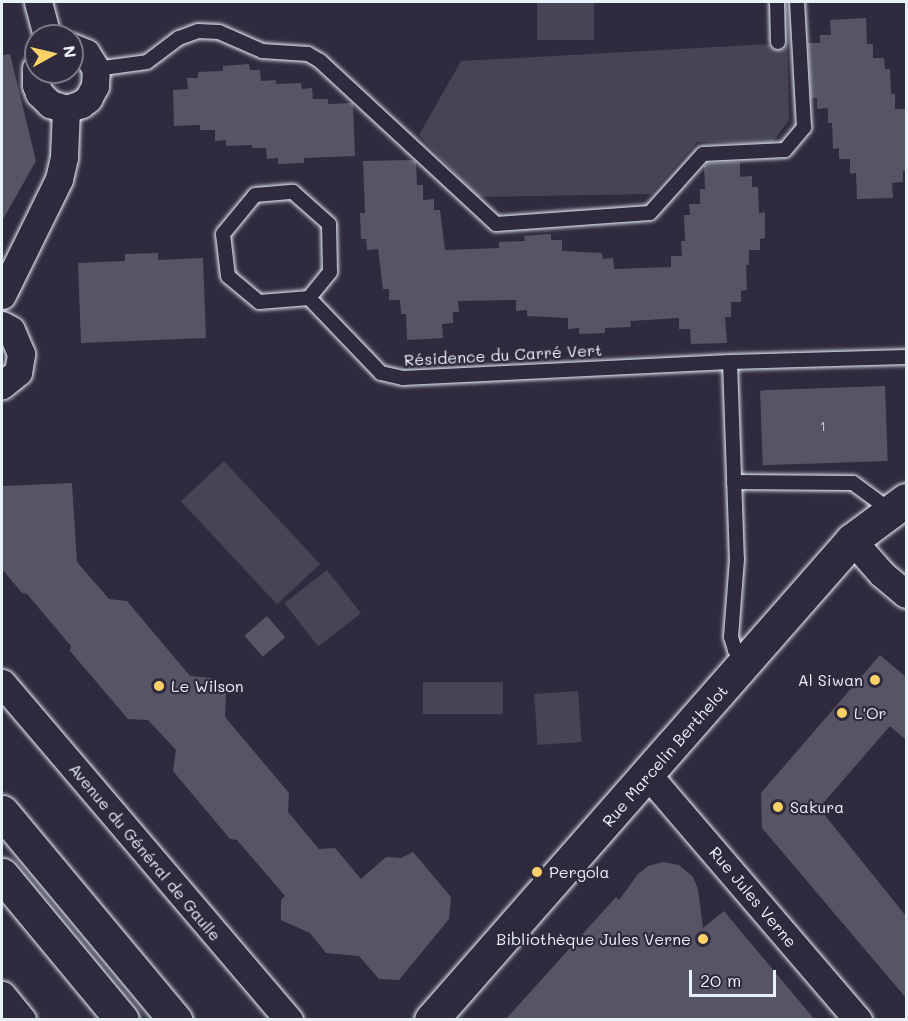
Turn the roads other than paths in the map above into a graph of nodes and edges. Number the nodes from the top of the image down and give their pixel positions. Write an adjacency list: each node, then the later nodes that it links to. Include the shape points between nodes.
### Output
1 (38, 2): 4 (street)
2 (777, 2): 5 (lane)
3 (798, 2): 7 (lane, via 804,127 785,150 704,154 650,213 496,224 308,54 269,52 219,32 198,31 179,38 147,62)
4 (44, 24)
5 (778, 42)
6 (84, 53): 7 (street)
7 (96, 69): 9 (street, via 95,86 88,99)
8 (36, 84): 9 (street, via 50,104)
9 (66, 109): 10 (street, via 59,179)
10 (2, 296)
11 (309, 298): 11 (lane, via 259,302 228,276 223,234 255,195 293,192 329,225 330,272); 14 (lane, Résidence du Carré Vert, via 381,373 403,378)
12 (2, 325): 15 (street, via 11,330 21,354 18,372)
13 (906, 357): 14 (lane, Résidence du Carré Vert)
14 (730, 362): 16 (lane)
15 (2, 385)
16 (734, 482): 17 (lane, via 853,483); 20 (lane, via 737,559 731,637 735,650)
17 (899, 506): 18 (street, Rue Marcelin Berthelot)
18 (852, 540): 19 (street); 20 (street, Rue Marcelin Berthelot)
19 (906, 594)
20 (749, 661): 22 (street, Rue Marcelin Berthelot)
21 (2, 683): 29 (street, Avenue du Général de Gaulle)
22 (648, 775): 30 (street, Rue Marcelin Berthelot); 31 (street, Rue Jules Verne)
23 (2, 812): 28 (street)
24 (2, 875): 27 (street)
25 (2, 995): 26 (street)
26 (22, 1020)
27 (122, 1020)
28 (175, 1020)
29 (290, 1020)
30 (431, 1020)
31 (858, 1020)

